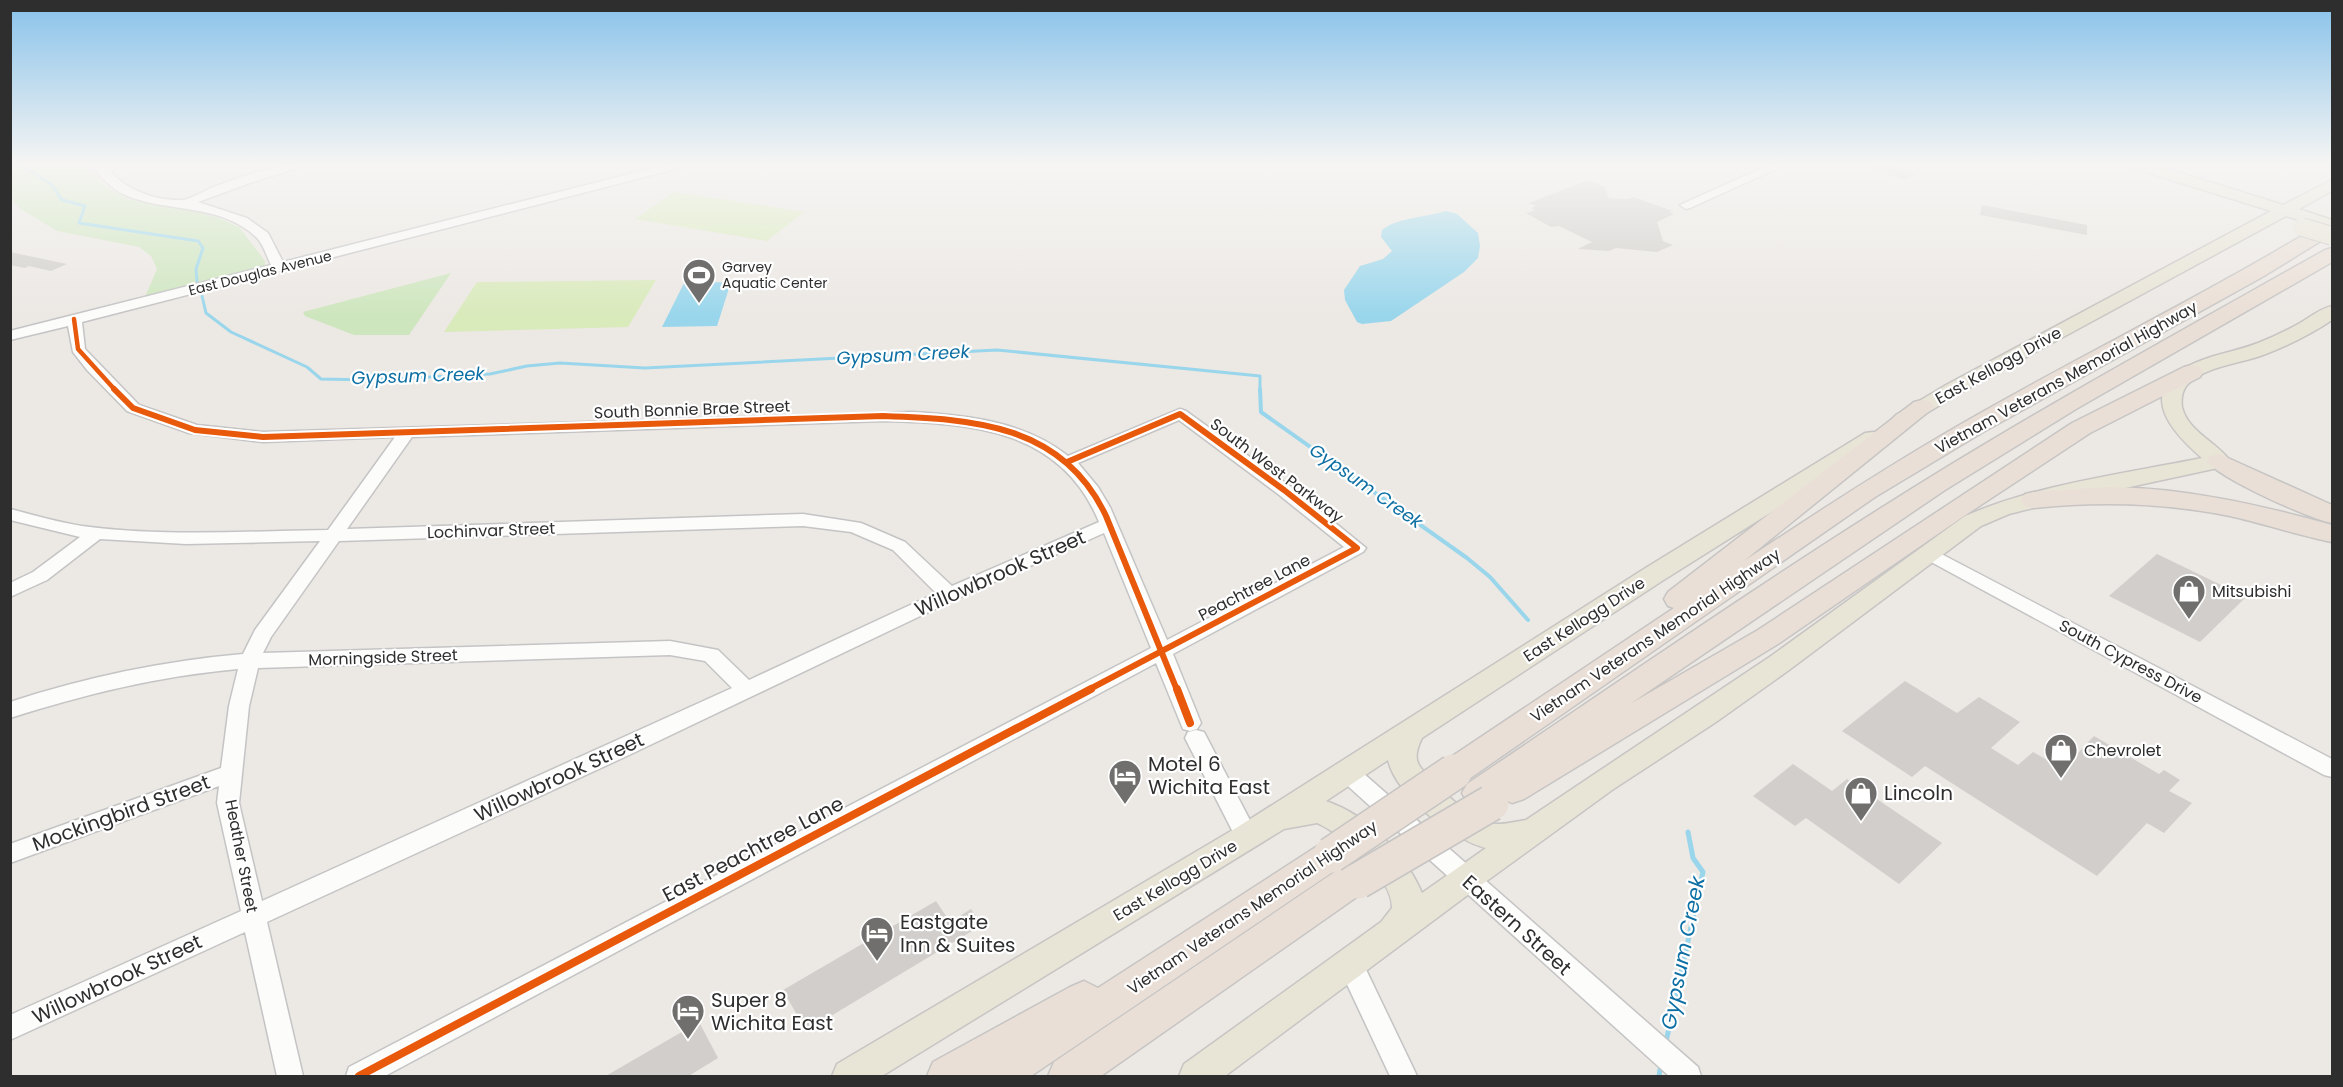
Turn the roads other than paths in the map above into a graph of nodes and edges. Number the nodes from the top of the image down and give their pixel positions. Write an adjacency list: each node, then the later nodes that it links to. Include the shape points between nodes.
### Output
1 (224, 215): 8 (street, via 243,220 263,236)
2 (476, 215): 8 (street, East Douglas Avenue)
3 (2286, 215): 13 (main road, East Kellogg Drive, via 2256,225)
4 (2320, 215): 6 (main road, bridge)
5 (2332, 225): 33 (highway, Vietnam Veterans Memorial Highway, via 2257,272 2019,401 1885,479)
6 (2332, 236)
7 (2332, 254): 37 (highway, Vietnam Veterans Memorial Highway, via 2068,404 1936,485)
8 (279, 268): 10 (street, East Douglas Avenue)
9 (2332, 312): 12 (main road, via 2273,344)
10 (74, 319): 11 (street, East Douglas Avenue); 14 (street, South Bonnie Brae Street, via 78,349 133,408 195,430 263,436)
11 (10, 336)
12 (2192, 372): 15 (main road, via 2176,387 2172,407 2186,432); 37 (highway, via 2081,428 1728,663)
13 (1922, 407): 32 (main road, East Kellogg Drive); 33 (highway)
14 (408, 431): 16 (street, South Bonnie Brae Street, via 949,417 993,424 1027,436); 23 (street, Heather Street)
15 (2219, 461): 17 (main road); 19 (highway)
16 (1068, 462): 20 (street, South Bonnie Brae Street, via 1093,491); 24 (street, South West Parkway, via 1180,414)
17 (2034, 500): 21 (highway, via 2101,495 2178,499 2255,513); 25 (main road, via 1973,521)
18 (10, 514): 22 (street, Lochinvar Street)
19 (2332, 515)
20 (1107, 525): 27 (street, Willowbrook Street); 28 (street, South Bonnie Brae Street)
21 (2332, 534)
22 (94, 535): 23 (street, Lochinvar Street); 26 (street, via 40,576)
23 (333, 536): 27 (street, Lochinvar Street, via 803,520 855,527 899,546); 29 (street, Heather Street, via 262,635)
24 (1357, 548): 28 (street, Peachtree Lane)
25 (1928, 553): 34 (street, South Cypress Drive); 39 (main road, via 1780,663)
26 (10, 591)
27 (950, 595): 30 (street, Willowbrook Street)
28 (1162, 650): 40 (street, South Bonnie Brae Street, via 1193,730); 51 (street, East Peachtree Lane)
29 (250, 661): 30 (street, Morningside Street, via 670,648 711,656); 31 (street, Morningside Street, via 190,665 105,681); 36 (street, Heather Street, via 239,706)
30 (746, 690): 45 (street, Willowbrook Street)
31 (10, 710)
32 (1412, 731): 35 (main road, East Kellogg Drive); 39 (main road, via 1404,744 1405,768 1464,825 1491,836)
33 (1490, 748): 37 (highway, Vietnam Veterans Memorial Highway)
34 (2332, 769)
35 (1347, 772): 38 (main road, East Kellogg Drive); 43 (street, Eastern Street)
36 (231, 773): 41 (street, Mockingbird Street); 45 (street, Heather Street, via 228,803)
37 (1474, 789): 42 (highway, bridge); 42 (highway, Vietnam Veterans Memorial Highway, bridge)
38 (1273, 821): 40 (main road, East Kellogg Drive); 46 (main road, via 1320,812 1354,832 1405,890 1407,911)
39 (1533, 831): 43 (main road)
40 (1247, 837): 52 (main road, East Kellogg Drive)
41 (10, 854)
42 (1348, 871): 44 (highway, Vietnam Veterans Memorial Highway); 48 (highway, via 1313,908)
43 (1466, 879): 46 (main road); 59 (street, Eastern Street)
44 (1268, 896): 53 (highway); 54 (highway, Vietnam Veterans Memorial Highway)
45 (254, 916): 49 (street, Willowbrook Street); 50 (street, Heather Street)
46 (1392, 932): 47 (main road)
47 (1350, 963): 57 (main road); 58 (street)
48 (1230, 966): 55 (highway); 56 (highway)
49 (10, 1028)
50 (290, 1077)
51 (359, 1077)
52 (850, 1077)
53 (947, 1077)
54 (997, 1077)
55 (1068, 1077)
56 (1090, 1077)
57 (1197, 1077)
58 (1404, 1077)
59 (1688, 1077)

